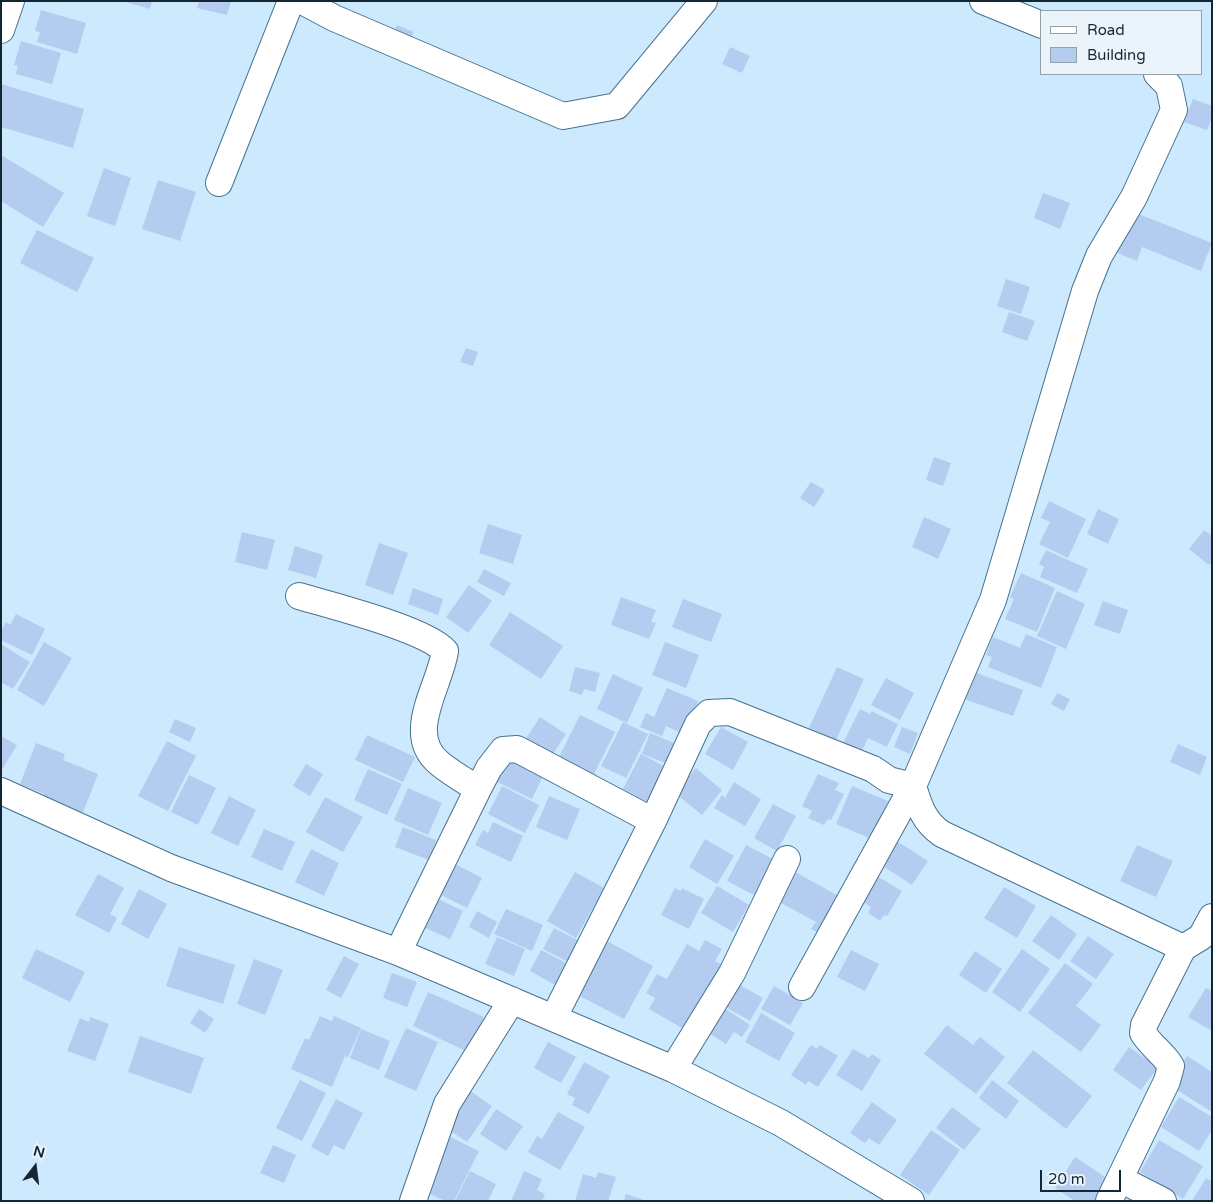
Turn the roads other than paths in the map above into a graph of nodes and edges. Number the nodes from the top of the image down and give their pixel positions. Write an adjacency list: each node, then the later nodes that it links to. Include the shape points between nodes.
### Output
1 (11, 1): 7 (street)
2 (292, 1): 9 (street)
3 (302, 1): 4 (street, via 334,18 563,116 617,106)
4 (704, 1)
5 (983, 1): 6 (street)
6 (1040, 24)
7 (1, 30)
8 (1158, 75): 11 (street, via 1169,86 1174,110 1134,197 1099,256 1085,291 993,600)
9 (219, 183)
10 (299, 596): 12 (street, via 403,628 438,643 445,651 444,661 422,735 438,762)
11 (913, 786): 14 (street, via 889,780 873,769 730,712 719,711 708,713 698,724); 17 (street, via 920,809 932,827 942,834); 19 (street)
12 (478, 789): 14 (street, via 503,750 517,749); 18 (street)
13 (1, 791): 18 (street, via 171,868)
14 (653, 821): 21 (street)
15 (787, 860): 22 (street, via 732,973)
16 (1212, 917): 17 (street, via 1200,937)
17 (1183, 948): 23 (street, via 1144,1025 1143,1033 1171,1066 1167,1081)
18 (398, 952): 20 (street)
19 (802, 987)
20 (512, 1000): 21 (street); 24 (street, via 447,1104)
21 (554, 1017): 22 (street)
22 (672, 1069): 25 (street, via 781,1123)
23 (1115, 1190): 26 (street)
24 (413, 1201)
25 (911, 1201)
26 (1163, 1201)

